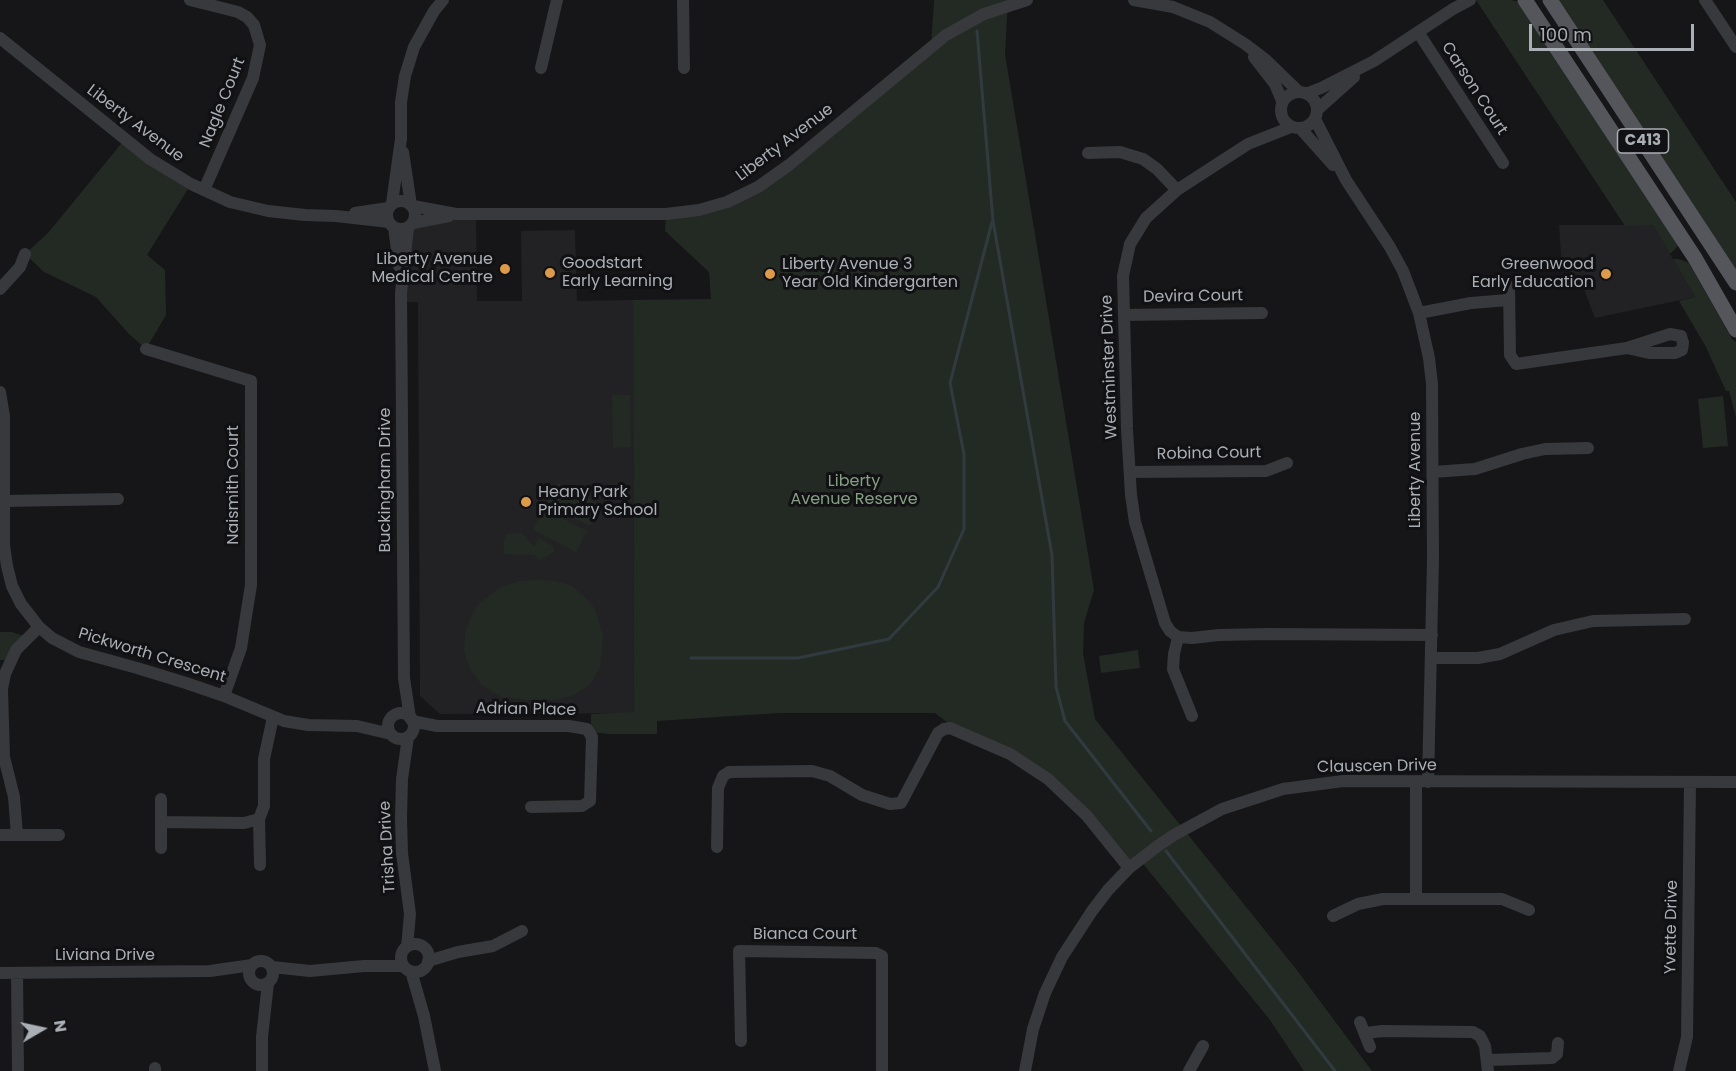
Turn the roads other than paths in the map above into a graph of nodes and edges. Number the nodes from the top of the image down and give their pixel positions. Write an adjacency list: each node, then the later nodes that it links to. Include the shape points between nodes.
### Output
1 (190, 0): 29 (street, Nagle Court, via 247,17 260,45 253,78)
2 (443, 0): 24 (street, via 422,31 410,60 401,102)
3 (557, 0): 18 (street)
4 (683, 0): 19 (street)
5 (1027, 0): 33 (street, Liberty Avenue, via 984,14 946,35 789,165 758,187 727,202 666,214)
6 (1134, 0): 15 (street, via 1173,7 1210,22)
7 (1470, 0): 12 (street)
8 (1511, 0): 11 (main road)
9 (1550, 0): 38 (main road, C413)
10 (1705, 0): 16 (street)
11 (1526, 2): 41 (main road, C413)
12 (1457, 4): 13 (street)
13 (1418, 32): 17 (street); 27 (street, Carson Court)
14 (0, 38): 29 (street, Liberty Avenue, via 150,159)
15 (1245, 44): 20 (street); 21 (street, via 1275,84)
16 (1736, 46)
17 (1374, 61): 20 (street, via 1321,88); 22 (street)
18 (541, 68)
19 (684, 68)
20 (1303, 92): 21 (street, via 1289,94); 22 (street, via 1313,98)
21 (1281, 107): 23 (street, via 1283,119); 25 (street, Westminster Drive)
22 (1316, 114): 23 (street, via 1306,126); 28 (street, Liberty Avenue)
23 (1295, 128): 25 (street, Westminster Drive); 28 (street, Liberty Avenue)
24 (401, 139): 31 (street); 32 (street)
25 (1248, 144): 30 (street, Westminster Drive)
26 (1088, 153): 30 (street, via 1120,152 1143,159)
27 (1503, 163)
28 (1346, 180): 45 (street, Liberty Avenue, via 1397,260)
29 (204, 190): 34 (street, Liberty Avenue, via 268,211)
30 (1177, 190): 46 (street, Westminster Drive, via 1146,218 1130,244 1123,276)
31 (390, 206): 32 (street, via 404,201); 34 (street, Liberty Avenue); 35 (street, via 387,215)
32 (412, 206): 33 (street, Liberty Avenue); 36 (street, via 415,213)
33 (456, 214): 36 (street, Liberty Avenue)
34 (336, 216): 35 (street, Liberty Avenue)
35 (392, 225): 36 (street, via 398,229); 39 (street, Buckingham Drive)
36 (410, 225): 39 (street, Buckingham Drive)
37 (25, 254): 42 (street, via 20,267)
38 (1734, 279): 41 (main road)
39 (402, 282): 62 (street, Buckingham Drive)
40 (1509, 286): 43 (street)
41 (1713, 288): 47 (main road, C413)
42 (0, 289)
43 (1508, 300): 45 (street); 48 (street, via 1510,355 1516,364)
44 (1262, 313): 46 (street, Devira Court)
45 (1419, 313): 54 (street, Liberty Avenue, via 1431,371)
46 (1124, 315): 53 (street, Westminster Drive)
47 (1736, 330)
48 (1628, 348)
49 (146, 349): 63 (street, Naismith Court, via 251,381 251,585 240,648)
50 (0, 392): 56 (street, Pickworth Crescent, via 4,416)
51 (1588, 448): 54 (street, via 1545,449 1475,469)
52 (1287, 463): 53 (street, Robina Court, via 1266,471)
53 (1131, 472): 60 (street, Westminster Drive, via 1135,522 1165,622)
54 (1433, 472): 59 (street, Liberty Avenue)
55 (118, 499): 56 (street)
56 (4, 501): 58 (street, Pickworth Crescent, via 4,545 12,586)
57 (1685, 619): 61 (street, via 1581,622 1500,654)
58 (39, 627): 63 (street, Pickworth Crescent, via 78,652); 79 (street, via 16,650 3,681 4,757 14,797)
59 (1432, 635): 60 (street); 61 (street, Liberty Avenue)
60 (1178, 637): 64 (street, via 1173,669)
61 (1431, 658): 71 (street, Liberty Avenue)
62 (404, 678): 66 (street, Buckingham Drive); 68 (street, Buckingham Drive)
63 (224, 696): 65 (street, Pickworth Crescent)
64 (1192, 716)
65 (273, 717): 67 (street, Pickworth Crescent, via 308,725); 76 (street, via 264,759 264,806)
66 (392, 717): 67 (street, Pickworth Crescent); 68 (street, via 401,714); 69 (street, via 388,727)
67 (357, 726): 69 (street, Pickworth Crescent)
68 (410, 727): 69 (street, via 400,739); 70 (street, Trisha Drive); 75 (street, Adrian Place, via 587,729 592,737 590,801 582,806)
69 (392, 736): 70 (street, Trisha Drive)
70 (402, 779): 87 (street, Trisha Drive, via 402,853)
71 (1422, 782): 72 (street, Clauscen Drive); 84 (street, Clauscen Drive, via 1343,781 1262,795 1198,821); 85 (street, Liberty Avenue)
72 (1690, 782): 73 (street, Clauscen Drive); 111 (street, Yvette Drive, via 1687,1037)
73 (1736, 782)
74 (160, 799): 77 (street)
75 (531, 807)
76 (259, 819): 77 (street, via 244,823); 83 (street)
77 (161, 822): 82 (street)
78 (0, 835): 79 (street)
79 (16, 835): 80 (street)
80 (59, 835)
81 (717, 847): 84 (street, via 718,788 729,772 812,771 830,776 862,795 890,804 901,803 938,733 951,728 1010,754 1048,779 1087,816)
82 (161, 848)
83 (260, 865)
84 (1129, 868): 109 (street, Clauscen Drive, via 1092,910 1062,957 1039,1011)
85 (1416, 899): 86 (street, via 1502,899); 88 (street, via 1367,902)
86 (1529, 910)
87 (410, 914): 90 (street, Trisha Drive); 92 (street, Trisha Drive)
88 (1332, 916)
89 (522, 932): 91 (street, via 494,946)
90 (423, 947): 91 (street); 92 (street, Trisha Drive); 92 (street, via 411,945)
91 (458, 952): 92 (street)
92 (413, 961): 97 (street); 107 (street, Trisha Drive)
93 (252, 965): 94 (street, Liviana Drive); 97 (street, via 262,961); 98 (street)
94 (210, 971): 96 (street, Liviana Drive); 98 (street, Liviana Drive)
95 (0, 973): 96 (street, Liviana Drive)
96 (17, 973): 105 (street)
97 (270, 977): 98 (street, via 261,985); 99 (street)
98 (252, 981): 99 (street)
99 (262, 1037): 106 (street)
100 (741, 1041): 108 (street, Bianca Court, via 739,951 876,953 882,956)
101 (1558, 1043): 104 (street, via 1557,1054 1552,1058)
102 (1203, 1047): 110 (street)
103 (1370, 1047): 104 (street, via 1363,1028 1469,1031 1483,1041)
104 (1488, 1065)
105 (18, 1071)
106 (262, 1071)
107 (435, 1071)
108 (882, 1071)
109 (1025, 1071)
110 (1190, 1071)
111 (1679, 1071)

